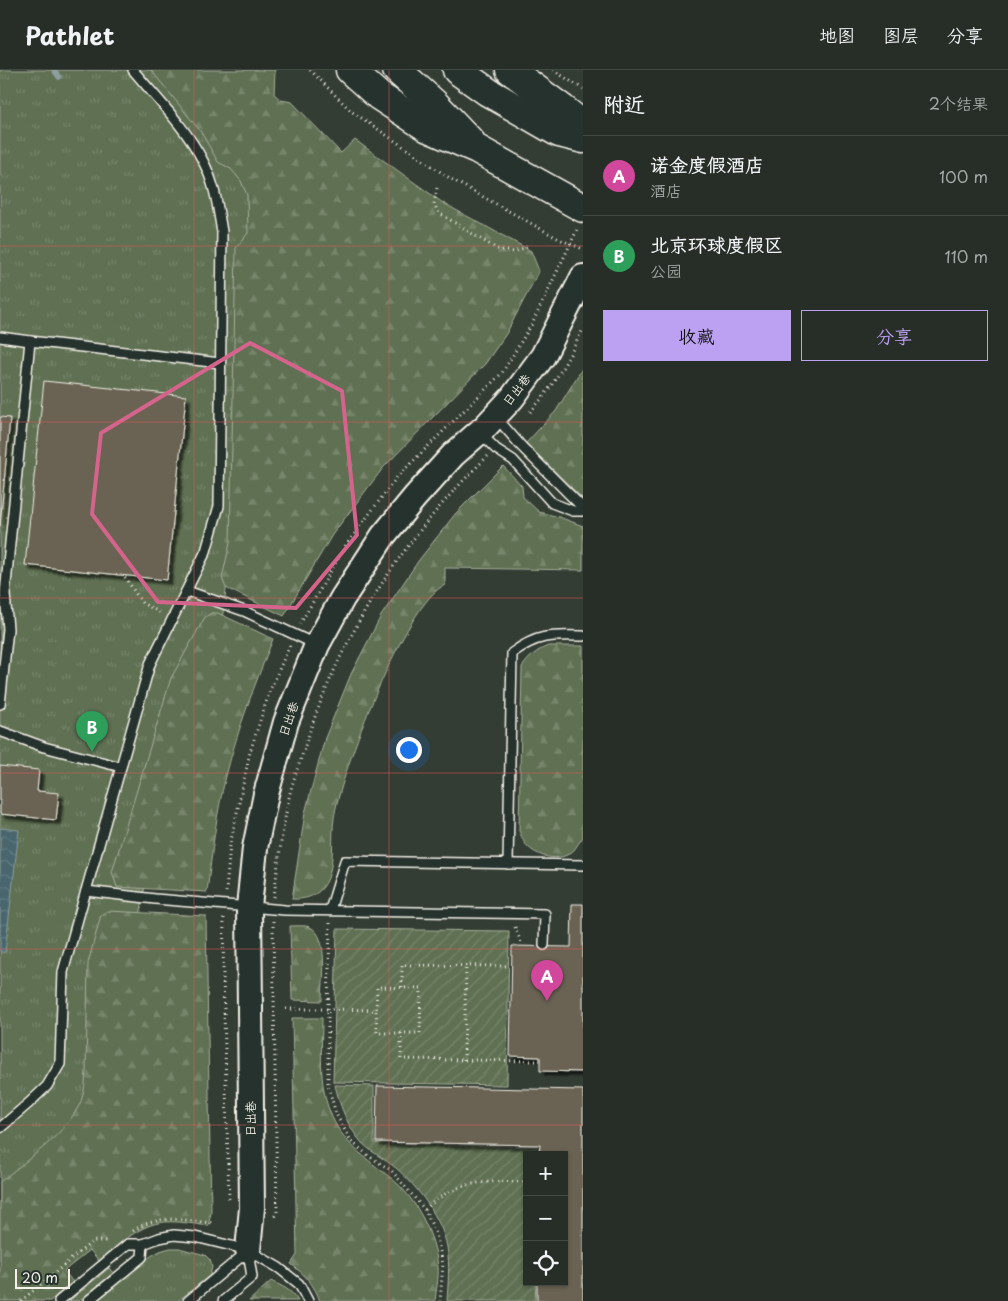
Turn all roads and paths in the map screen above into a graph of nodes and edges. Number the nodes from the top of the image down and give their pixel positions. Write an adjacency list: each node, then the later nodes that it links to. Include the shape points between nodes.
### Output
1 (133, 70): 21 (lane, via 188,136 204,162 216,196 222,232)
2 (310, 70): 14 (path, via 351,111 452,179)
3 (350, 70): 11 (main road, via 379,96 428,128)
4 (397, 70): 11 (main road, via 434,103)
5 (457, 70): 10 (main road, via 559,133)
6 (510, 70): 9 (main road)
7 (553, 70): 8 (path)
8 (583, 89)
9 (583, 126)
10 (583, 139)
11 (477, 149): 13 (main road)
12 (437, 188): 15 (path, via 434,204 438,213 497,249 514,252)
13 (579, 213): 14 (path)
14 (570, 244): 16 (path); 28 (path, via 532,324 502,373 397,477 346,545)
15 (529, 246)
16 (583, 250)
17 (583, 277): 22 (street, 日出巷, via 543,356)
18 (583, 329): 22 (path, via 566,364 538,404)
19 (0, 337): 20 (lane)
20 (30, 341): 21 (lane); 31 (lane, via 5,594 8,629)
21 (220, 363): 26 (lane, via 218,506 206,551)
22 (495, 427): 23 (lane); 24 (lane, via 522,447); 30 (street, 日出巷, via 453,455 383,536)
23 (496, 449): 24 (lane, via 513,460 552,503 573,512); 39 (path, via 464,479 415,535 375,592 340,655 313,719 292,787 279,852)
24 (583, 510)
25 (125, 577): 27 (path, via 142,603)
26 (187, 591): 27 (lane); 28 (lane, via 244,611)
27 (172, 619): 33 (lane, via 150,664)
28 (295, 635): 30 (lane); 37 (path, via 270,690 250,752 230,844)
29 (583, 636): 34 (lane, via 550,635 524,644 512,653)
30 (317, 645): 38 (street, 日出巷, via 286,722 266,794 255,848)
31 (0, 704)
32 (0, 731): 33 (lane, via 44,747)
33 (121, 767): 36 (lane)
34 (508, 864): 35 (lane); 40 (lane, via 345,860)
35 (583, 865)
36 (86, 891): 37 (lane); 51 (lane, via 62,972 60,1064 47,1086)
37 (225, 905): 38 (lane); 53 (path, via 223,973)
38 (249, 907): 39 (lane); 57 (street, 日出巷, via 252,1208)
39 (273, 909): 40 (lane); 55 (path, via 277,1213)
40 (330, 910): 41 (lane, via 545,914); 46 (path)
41 (544, 945)
42 (466, 966): 43 (path); 44 (path, via 402,965); 49 (path)
43 (509, 966)
44 (402, 987): 47 (path, via 377,988); 48 (path, via 421,988 420,1033)
45 (286, 1009): 46 (path)
46 (328, 1010): 47 (path); 54 (path, via 328,1085 336,1114 351,1141 391,1170)
47 (376, 1010): 48 (path, via 377,1033)
48 (401, 1033): 49 (path, via 401,1059)
49 (464, 1060): 50 (path)
50 (536, 1061)
51 (0, 1128)
52 (523, 1182): 54 (path, via 456,1188 434,1200)
53 (229, 1204)
54 (424, 1210): 63 (path, via 436,1234 443,1264)
55 (271, 1220)
56 (143, 1244): 57 (lane, via 174,1235); 58 (lane, via 128,1244); 59 (lane, via 142,1257)
57 (248, 1250): 60 (lane); 61 (lane, via 252,1277); 62 (lane, via 299,1284)
58 (59, 1301)
59 (88, 1301)
60 (188, 1301)
61 (223, 1301)
62 (308, 1301)
63 (440, 1301)

